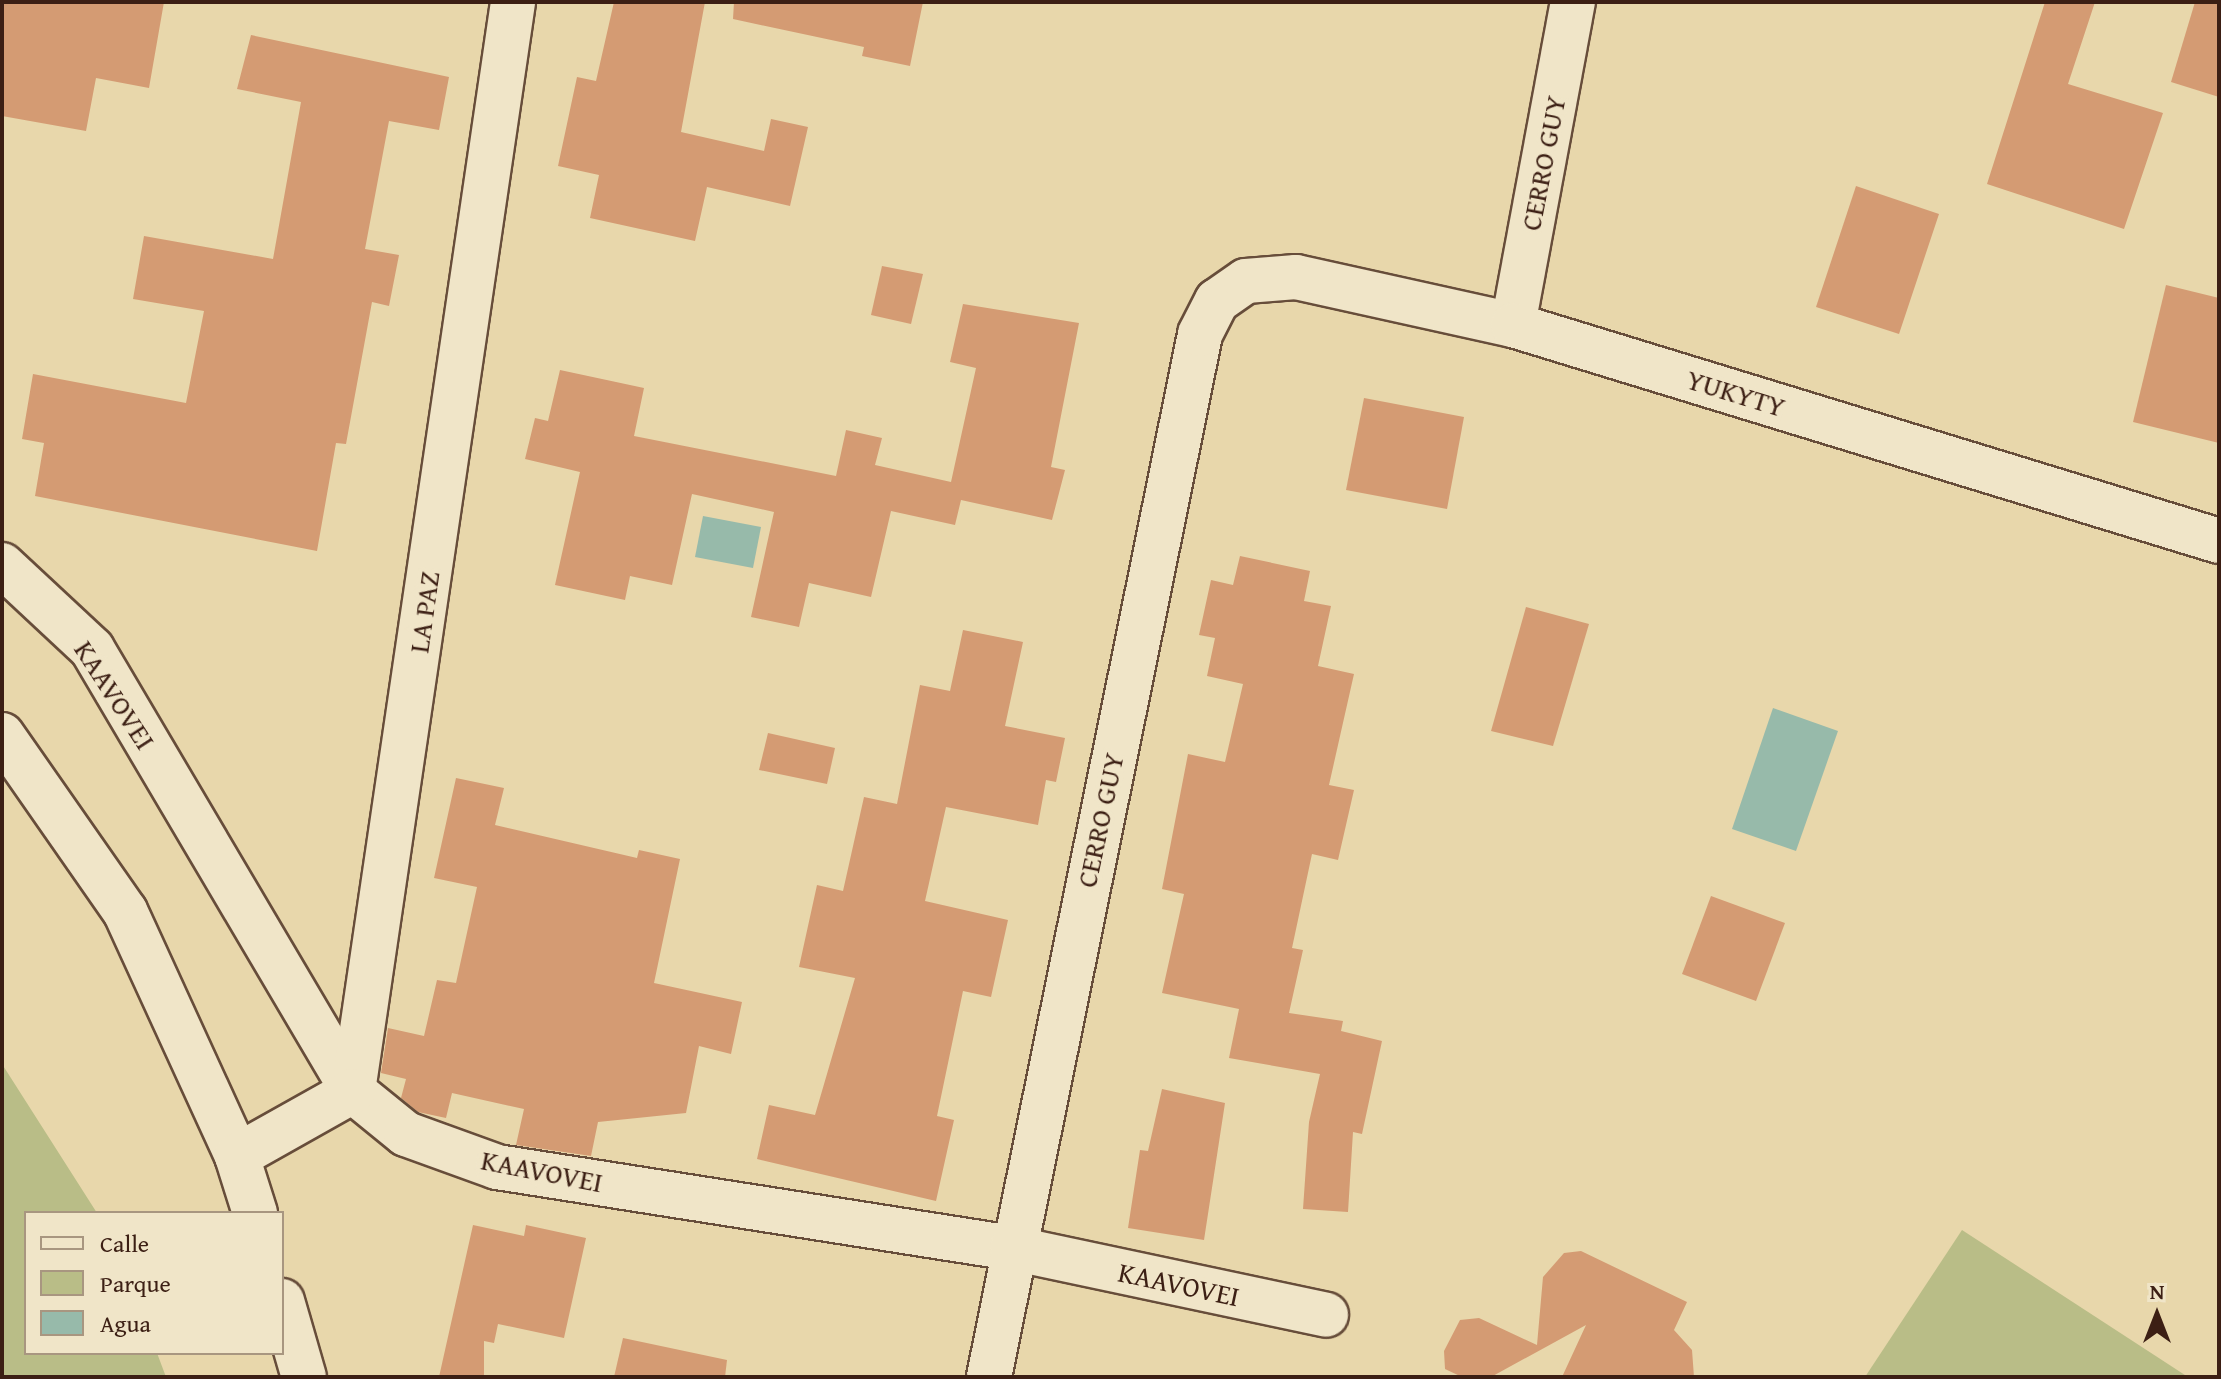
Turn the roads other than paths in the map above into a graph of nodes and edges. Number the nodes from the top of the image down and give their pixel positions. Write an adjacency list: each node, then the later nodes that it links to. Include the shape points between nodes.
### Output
1 (513, 2): 8 (street, LA PAZ)
2 (1573, 2): 4 (street, CERRO GUY)
3 (1246, 281): 4 (street, YUKYTY, via 1296,277); 11 (street, CERRO GUY, via 1217,301 1200,334)
4 (1513, 325): 5 (street, YUKYTY)
5 (2219, 541)
6 (2, 565): 8 (street, KAAVOVEI, via 92,649)
7 (2, 735): 9 (street, via 125,911)
8 (353, 1091): 9 (street); 11 (street, KAAVOVEI, via 406,1134 497,1167)
9 (237, 1156): 10 (street)
10 (254, 1211)
11 (1012, 1248): 13 (street, KAAVOVEI); 15 (street, CERRO GUY)
12 (284, 1308): 14 (street)
13 (1326, 1315)
14 (304, 1377)
15 (989, 1377)

